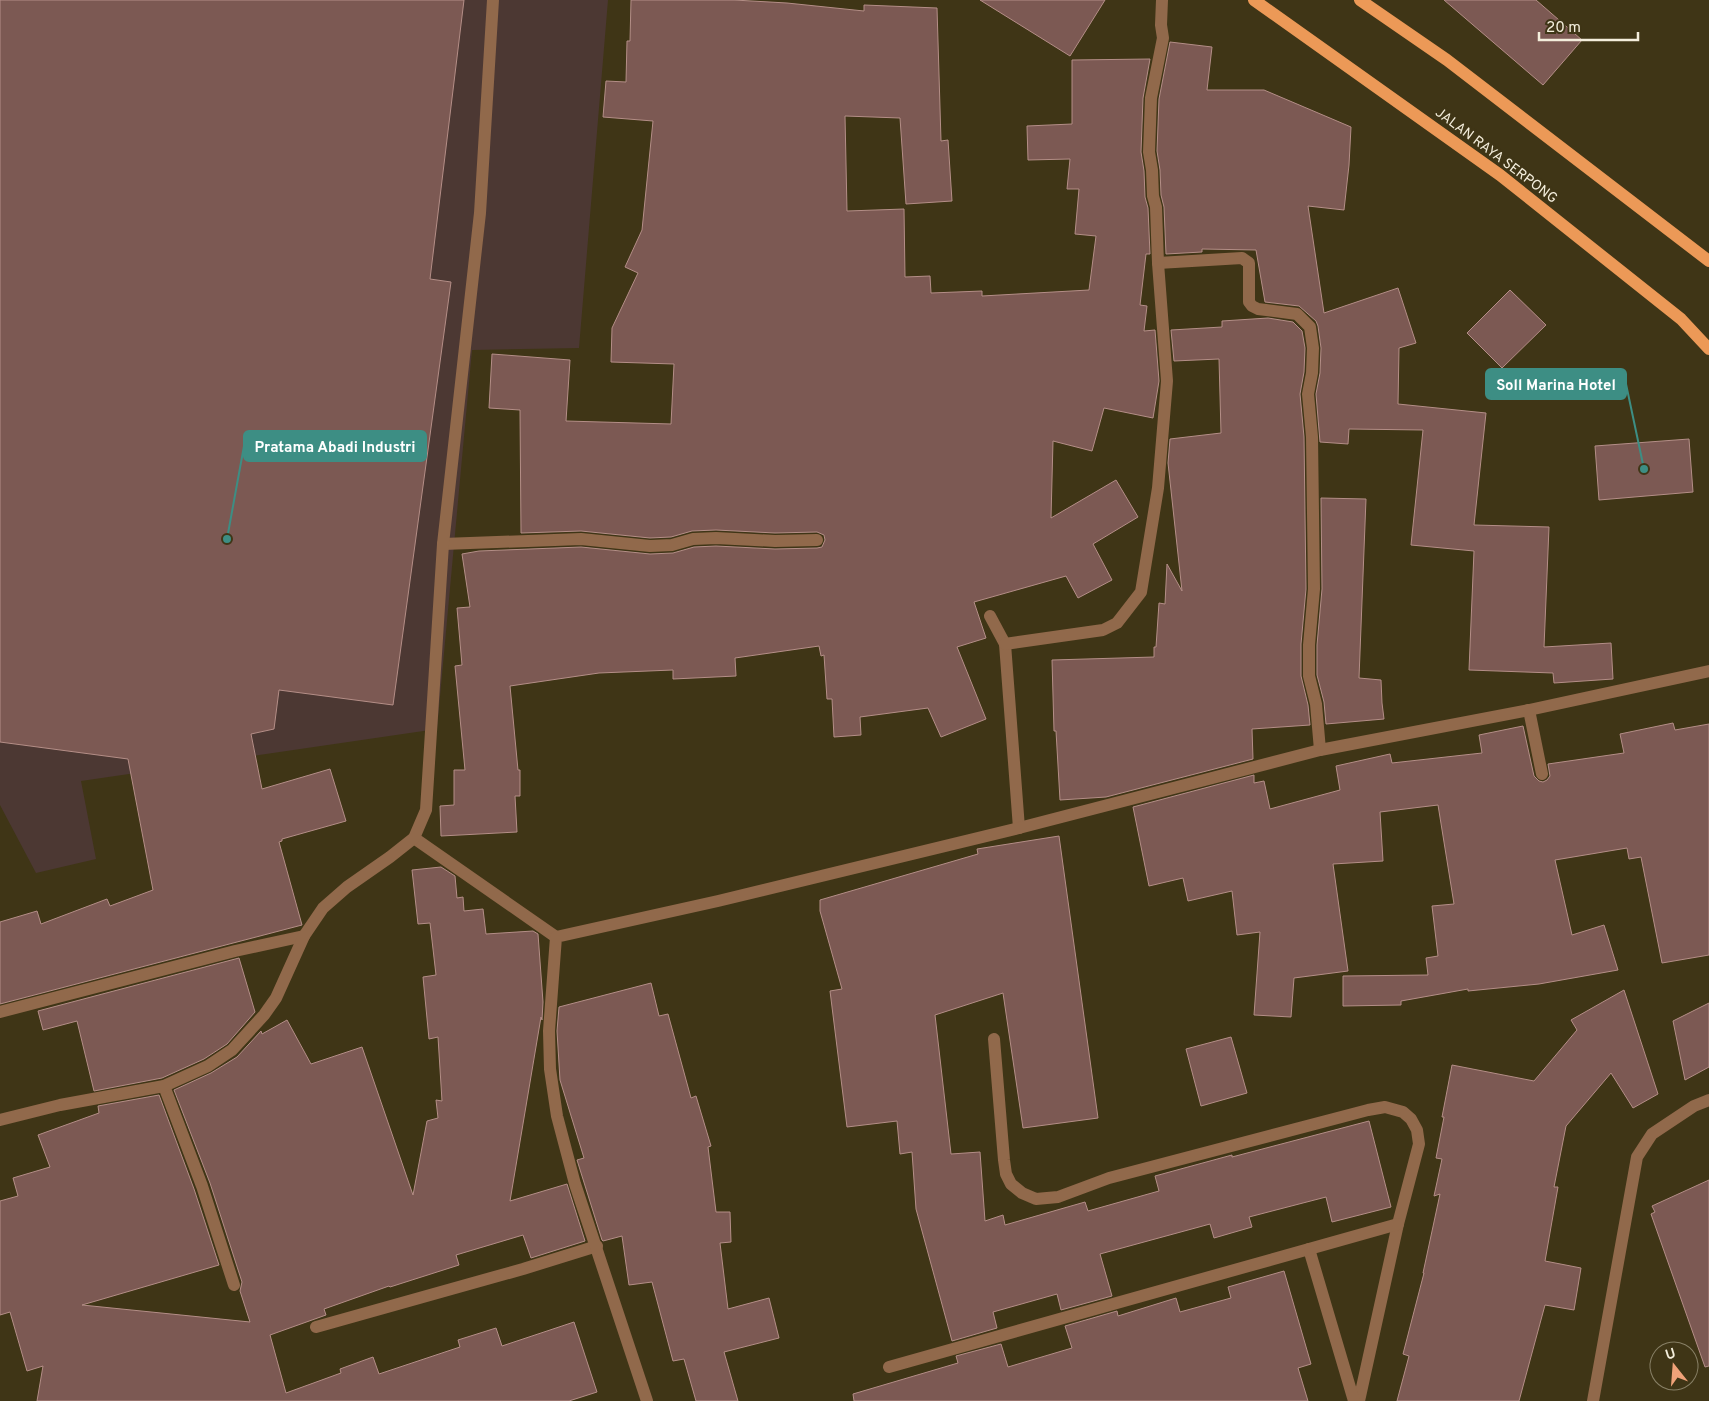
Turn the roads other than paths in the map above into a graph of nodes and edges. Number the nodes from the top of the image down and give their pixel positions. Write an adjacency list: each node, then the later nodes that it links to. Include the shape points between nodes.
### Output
1 (493, 0): 9 (street, via 480,213)
2 (1162, 0): 6 (street, via 1163,38 1150,98 1149,152 1156,207)
3 (1254, 0): 7 (main road, JALAN RAYA SERPONG, via 1500,175 1680,319)
4 (1360, 0): 5 (main road, via 1447,60)
5 (1709, 261)
6 (1158, 263): 11 (street, via 1167,381 1158,488 1141,592 1117,623 1103,630); 14 (street, via 1242,258 1250,264 1249,302 1252,306 1297,314 1310,327 1313,348 1308,394 1312,437 1314,589 1309,653)
7 (1709, 349)
8 (817, 540): 9 (street, via 716,538 650,546 582,539)
9 (443, 544): 17 (street, via 426,810)
10 (990, 616): 11 (street)
11 (1005, 644): 16 (street)
12 (1709, 670): 13 (street)
13 (1529, 710): 14 (street); 15 (street)
14 (1320, 750): 16 (street)
15 (1542, 774)
16 (1019, 828): 19 (street)
17 (414, 838): 18 (street, via 323,908); 19 (street)
18 (304, 936): 20 (street); 22 (street, via 276,998 232,1050 208,1066)
19 (556, 937): 26 (street, via 549,1031 550,1068 557,1116 575,1184)
20 (0, 1012)
21 (994, 1039): 25 (street, via 1006,1174 1011,1184 1022,1193 1036,1199 1058,1197 1108,1178 1385,1107 1403,1112 1411,1119 1420,1144)
22 (164, 1086): 24 (street, via 60,1105); 28 (street, via 202,1186)
23 (1709, 1100): 34 (street, via 1694,1106 1652,1134 1637,1157)
24 (0, 1120)
25 (1398, 1224): 27 (street); 33 (street)
26 (597, 1246): 29 (street); 31 (street)
27 (1309, 1248): 30 (street); 32 (street)
28 (234, 1285)
29 (316, 1327)
30 (889, 1367)
31 (647, 1401)
32 (1354, 1401)
33 (1359, 1401)
34 (1593, 1401)

